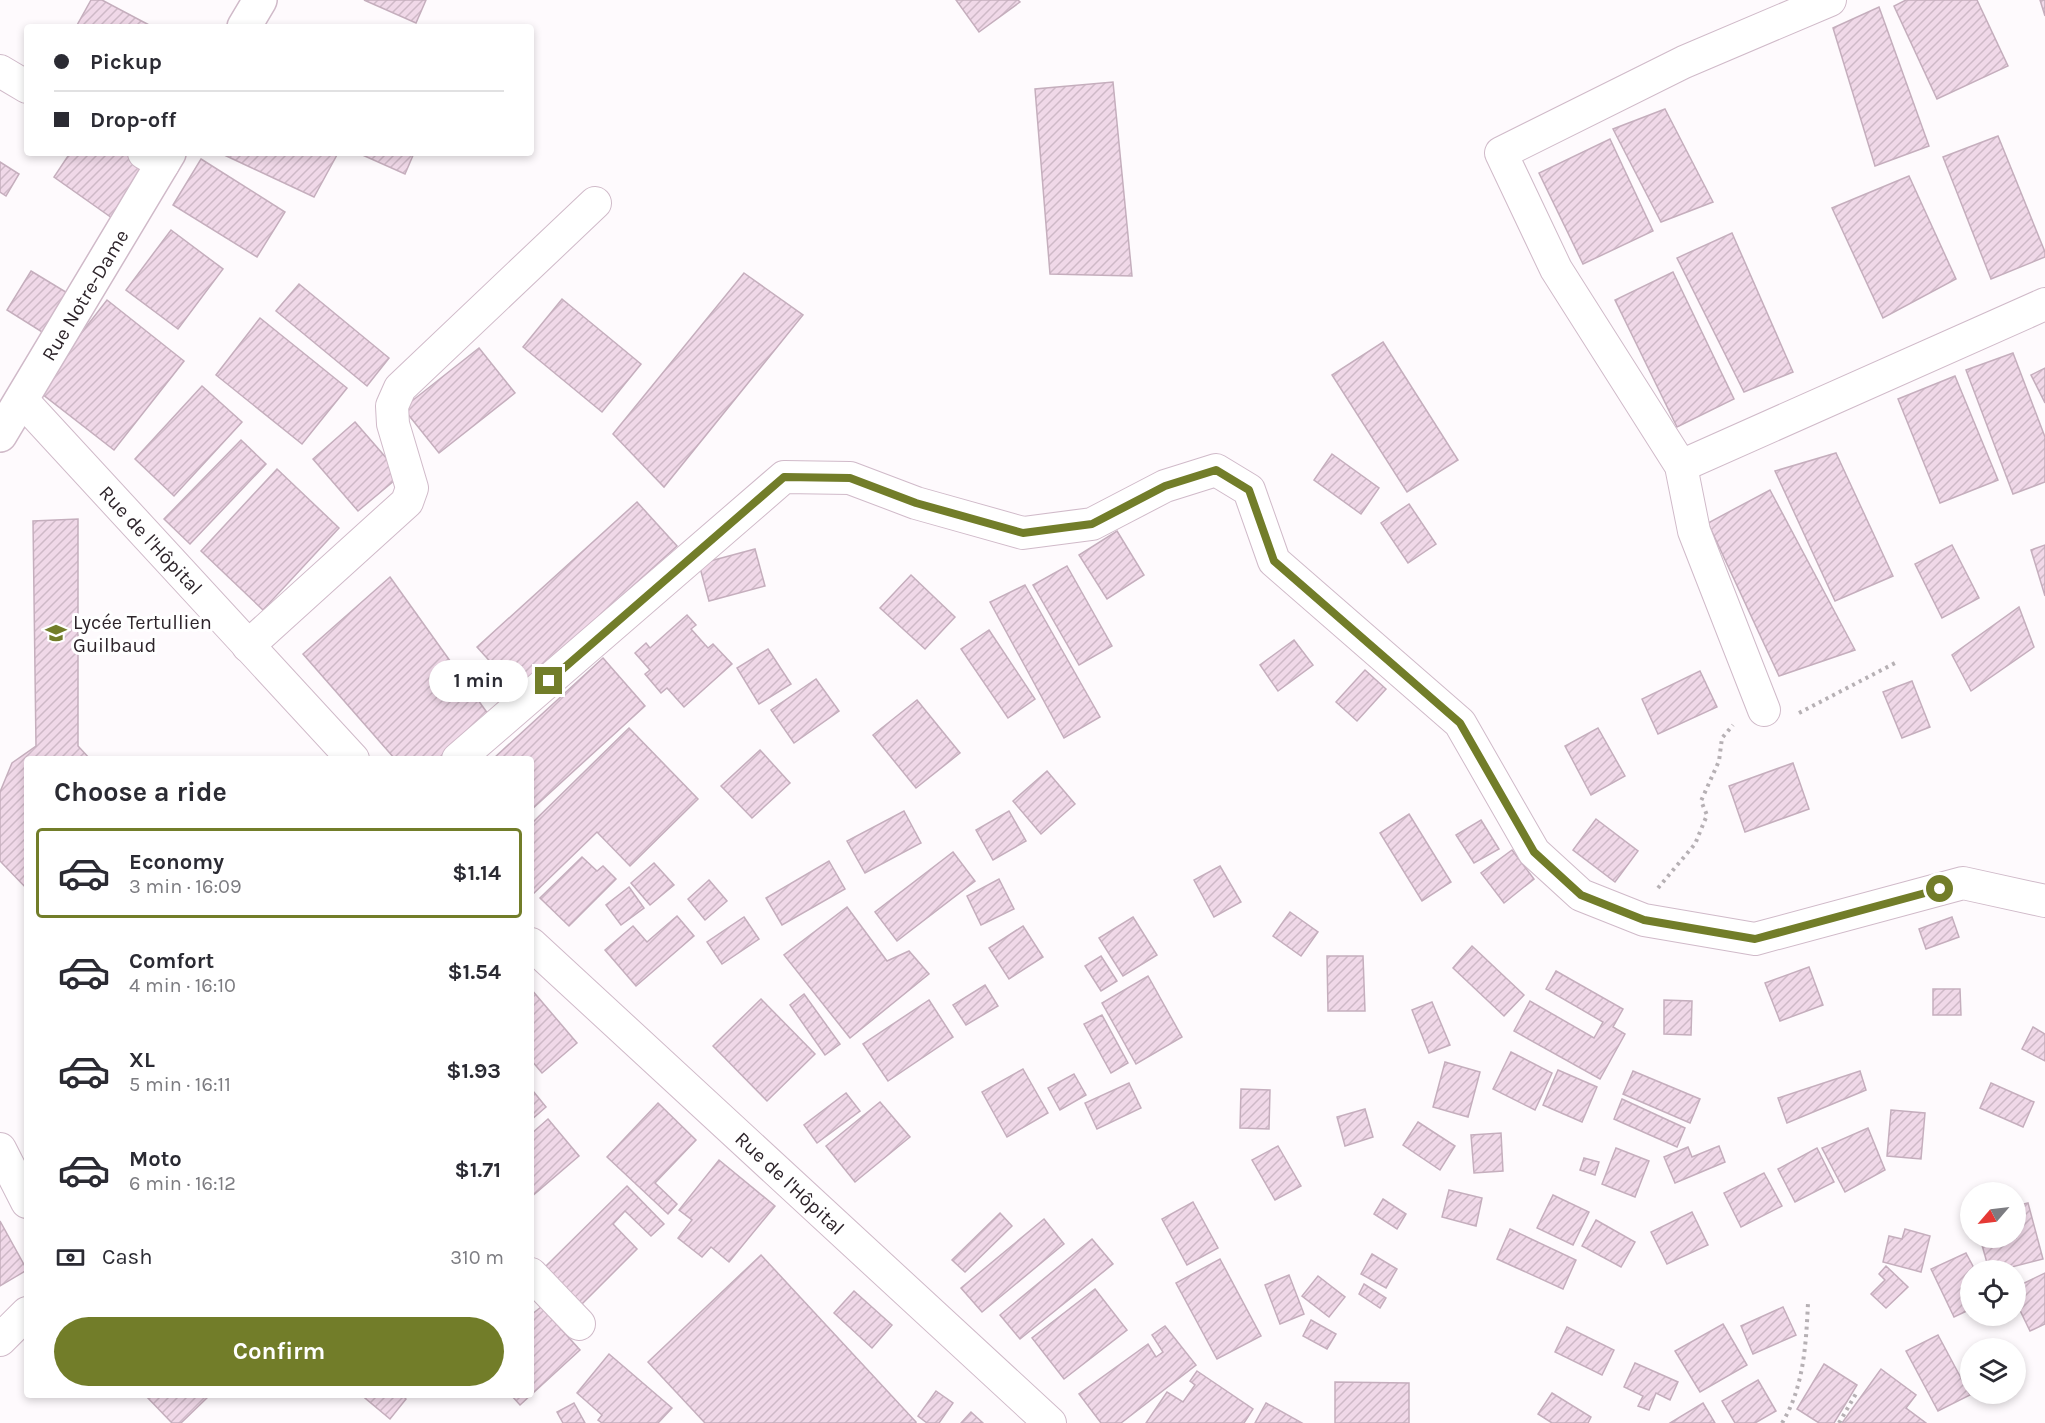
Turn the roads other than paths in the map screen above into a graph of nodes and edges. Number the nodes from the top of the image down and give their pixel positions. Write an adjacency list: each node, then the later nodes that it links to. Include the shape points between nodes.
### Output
1 (260, 0): 3 (street)
2 (1830, 0): 11 (street, via 1684,63 1501,153 1556,269)
3 (246, 24)
4 (0, 71): 5 (street)
5 (24, 85)
6 (159, 157): 9 (street, Rue Notre-Dame)
7 (595, 203): 12 (street, via 400,388 393,406 393,424 412,488 407,502)
8 (2045, 304): 11 (street)
9 (22, 400): 10 (street, Rue Notre-Dame); 12 (street, Rue de l'Hôpital)
10 (0, 435)
11 (1681, 466): 13 (street, via 1694,531)
12 (248, 646): 14 (street, Rue de l'Hôpital)
13 (1764, 710)
14 (350, 756)
15 (461, 756): 16 (street, via 784,477 850,478 916,503 1023,533 1092,524 1165,486 1216,470 1249,490 1274,561 1460,723 1534,852 1581,895 1644,920 1755,939 1963,883)
16 (2045, 901)
17 (534, 947): 24 (street, Rue de l'Hôpital)
18 (0, 1149): 19 (street)
19 (24, 1196)
20 (534, 1277): 22 (street)
21 (24, 1316): 23 (street)
22 (579, 1324)
23 (0, 1340)
24 (1050, 1423)

